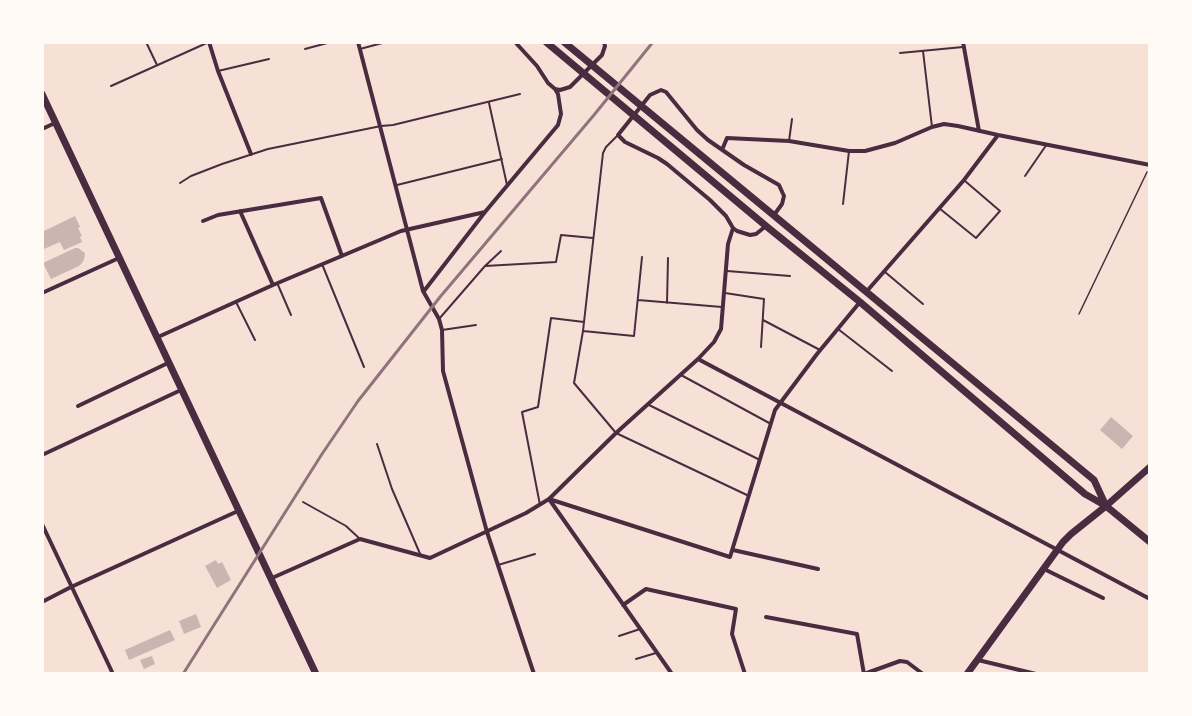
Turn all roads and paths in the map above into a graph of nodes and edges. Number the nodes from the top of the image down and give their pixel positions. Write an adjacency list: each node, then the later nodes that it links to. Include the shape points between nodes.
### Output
1 (146, 42): 16 (lane)
2 (209, 42): 16 (lane); 17 (street)
3 (331, 42): 11 (lane)
4 (358, 42): 12 (street)
5 (386, 42): 12 (lane)
6 (515, 42): 19 (street)
7 (546, 42): 49 (main road)
8 (564, 42): 47 (main road)
9 (604, 42): 19 (street, via 602,55 570,87)
10 (964, 44): 13 (lane); 28 (street)
11 (305, 49)
12 (360, 49): 25 (street)
13 (923, 51): 14 (lane); 26 (lane)
14 (900, 53)
15 (269, 59): 17 (lane)
16 (157, 65): 18 (lane)
17 (218, 71): 35 (street)
18 (111, 86)
19 (555, 89): 41 (street, via 561,114 558,125)
20 (42, 94): 24 (main road)
21 (520, 94): 22 (lane)
22 (489, 101): 25 (lane); 36 (lane)
23 (792, 119): 31 (lane)
24 (56, 123): 27 (street); 56 (main road)
25 (381, 126): 35 (lane); 42 (street)
26 (932, 127): 28 (street, via 944,124); 34 (street, via 896,143)
27 (42, 129)
28 (979, 131): 30 (street)
29 (618, 135): 33 (street, via 650,95 661,90 697,130); 50 (street, via 668,164 710,200); 52 (lane, via 603,153)
30 (998, 135): 32 (street); 39 (street)
31 (789, 141): 33 (street, via 727,138); 34 (street)
32 (1047, 144): 37 (street); 38 (lane)
33 (722, 150): 47 (street, via 779,185 784,196)
34 (849, 152): 43 (lane)
35 (251, 154): 40 (lane)
36 (502, 159): 41 (lane); 42 (lane)
37 (1150, 166): 74 (path)
38 (1024, 176)
39 (964, 180): 44 (street); 44 (lane, via 1000,211 976,238)
40 (180, 183)
41 (507, 185): 46 (street)
42 (396, 186): 51 (street)
43 (843, 204)
44 (939, 208): 61 (street)
45 (240, 211): 48 (street); 54 (street, via 321,198); 63 (street)
46 (484, 212): 51 (street); 64 (street)
47 (774, 216): 65 (main road)
48 (203, 221)
49 (766, 225): 50 (street, via 750,236); 70 (main road)
50 (734, 228): 60 (street)
51 (407, 230): 54 (street); 64 (street)
52 (593, 238): 59 (lane, via 561,235 556,262); 78 (lane)
53 (501, 251): 59 (lane)
54 (342, 256): 58 (street)
55 (642, 257): 68 (lane)
56 (120, 258): 66 (street); 83 (main road)
57 (668, 258): 71 (lane)
58 (322, 264): 63 (street); 89 (lane)
59 (485, 266): 76 (lane)
60 (726, 271): 62 (lane); 67 (street)
61 (885, 272): 65 (street); 72 (lane)
62 (790, 276)
63 (275, 284): 69 (street); 75 (lane)
64 (423, 291): 76 (street)
65 (867, 291): 106 (main road, via 1094,480)
66 (42, 293)
67 (724, 293): 73 (street); 77 (lane, via 764,299)
68 (638, 300): 71 (lane); 82 (lane, via 634,336)
69 (236, 302): 83 (street); 84 (lane)
70 (860, 302): 80 (street); 106 (main road, via 1085,494)
71 (667, 303): 73 (lane)
72 (923, 304)
73 (723, 308): 87 (street, via 714,342)
74 (1079, 314)
75 (291, 315)
76 (439, 319): 81 (street)
77 (763, 320): 85 (lane); 86 (lane)
78 (584, 322): 82 (lane); 105 (lane, via 551,318 538,406 522,412)
79 (476, 325): 81 (lane)
80 (838, 329): 86 (street); 90 (lane)
81 (442, 330): 109 (street, via 443,371)
82 (583, 331): 97 (lane, via 574,382)
83 (158, 337): 88 (main road)
84 (255, 340)
85 (761, 347)
86 (820, 350): 93 (street)
87 (698, 358): 91 (street); 93 (street)
88 (169, 362): 92 (main road); 95 (street)
89 (364, 367)
90 (892, 371)
91 (680, 375): 94 (street); 96 (lane)
92 (181, 390): 99 (street); 107 (main road)
93 (780, 402): 96 (street); 112 (street)
94 (647, 404): 97 (street); 100 (lane)
95 (78, 406)
96 (771, 424): 100 (street)
97 (616, 433): 102 (lane); 103 (street)
98 (377, 444): 115 (lane)
99 (42, 455)
100 (760, 460): 102 (street)
101 (1150, 467): 106 (main road)
102 (748, 496): 113 (street)
103 (549, 499): 105 (street); 113 (street, via 730,557); 124 (street)
104 (303, 502): 110 (lane, via 346,526)
105 (540, 505): 109 (street)
106 (1106, 506): 111 (main road); 112 (main road)
107 (238, 511): 119 (main road); 120 (street)
108 (42, 524): 120 (street)
109 (487, 532): 115 (street, via 430,558); 116 (street)
110 (360, 539): 115 (street); 119 (street)
111 (1150, 542)
112 (1058, 549): 118 (main road); 122 (street)
113 (733, 550): 117 (street)
114 (535, 555): 116 (lane)
115 (421, 556)
116 (498, 565): 133 (street)
117 (818, 569)
118 (1044, 569): 121 (street); 130 (main road)
119 (271, 579): 132 (main road)
120 (71, 587): 123 (street); 131 (street)
121 (1103, 598)
122 (1150, 599)
123 (42, 602)
124 (623, 605): 126 (street); 135 (street, via 646,589 736,609 732,634)
125 (766, 617): 136 (street, via 857,634 864,674 900,661)
126 (640, 629): 127 (lane); 128 (street)
127 (619, 636)
128 (657, 652): 129 (lane); 134 (street)
129 (636, 659)
130 (977, 660): 137 (main road); 138 (street)
131 (113, 674)
132 (316, 674)
133 (534, 674)
134 (672, 674)
135 (745, 674)
136 (923, 674)
137 (967, 674)
138 (1036, 674)

